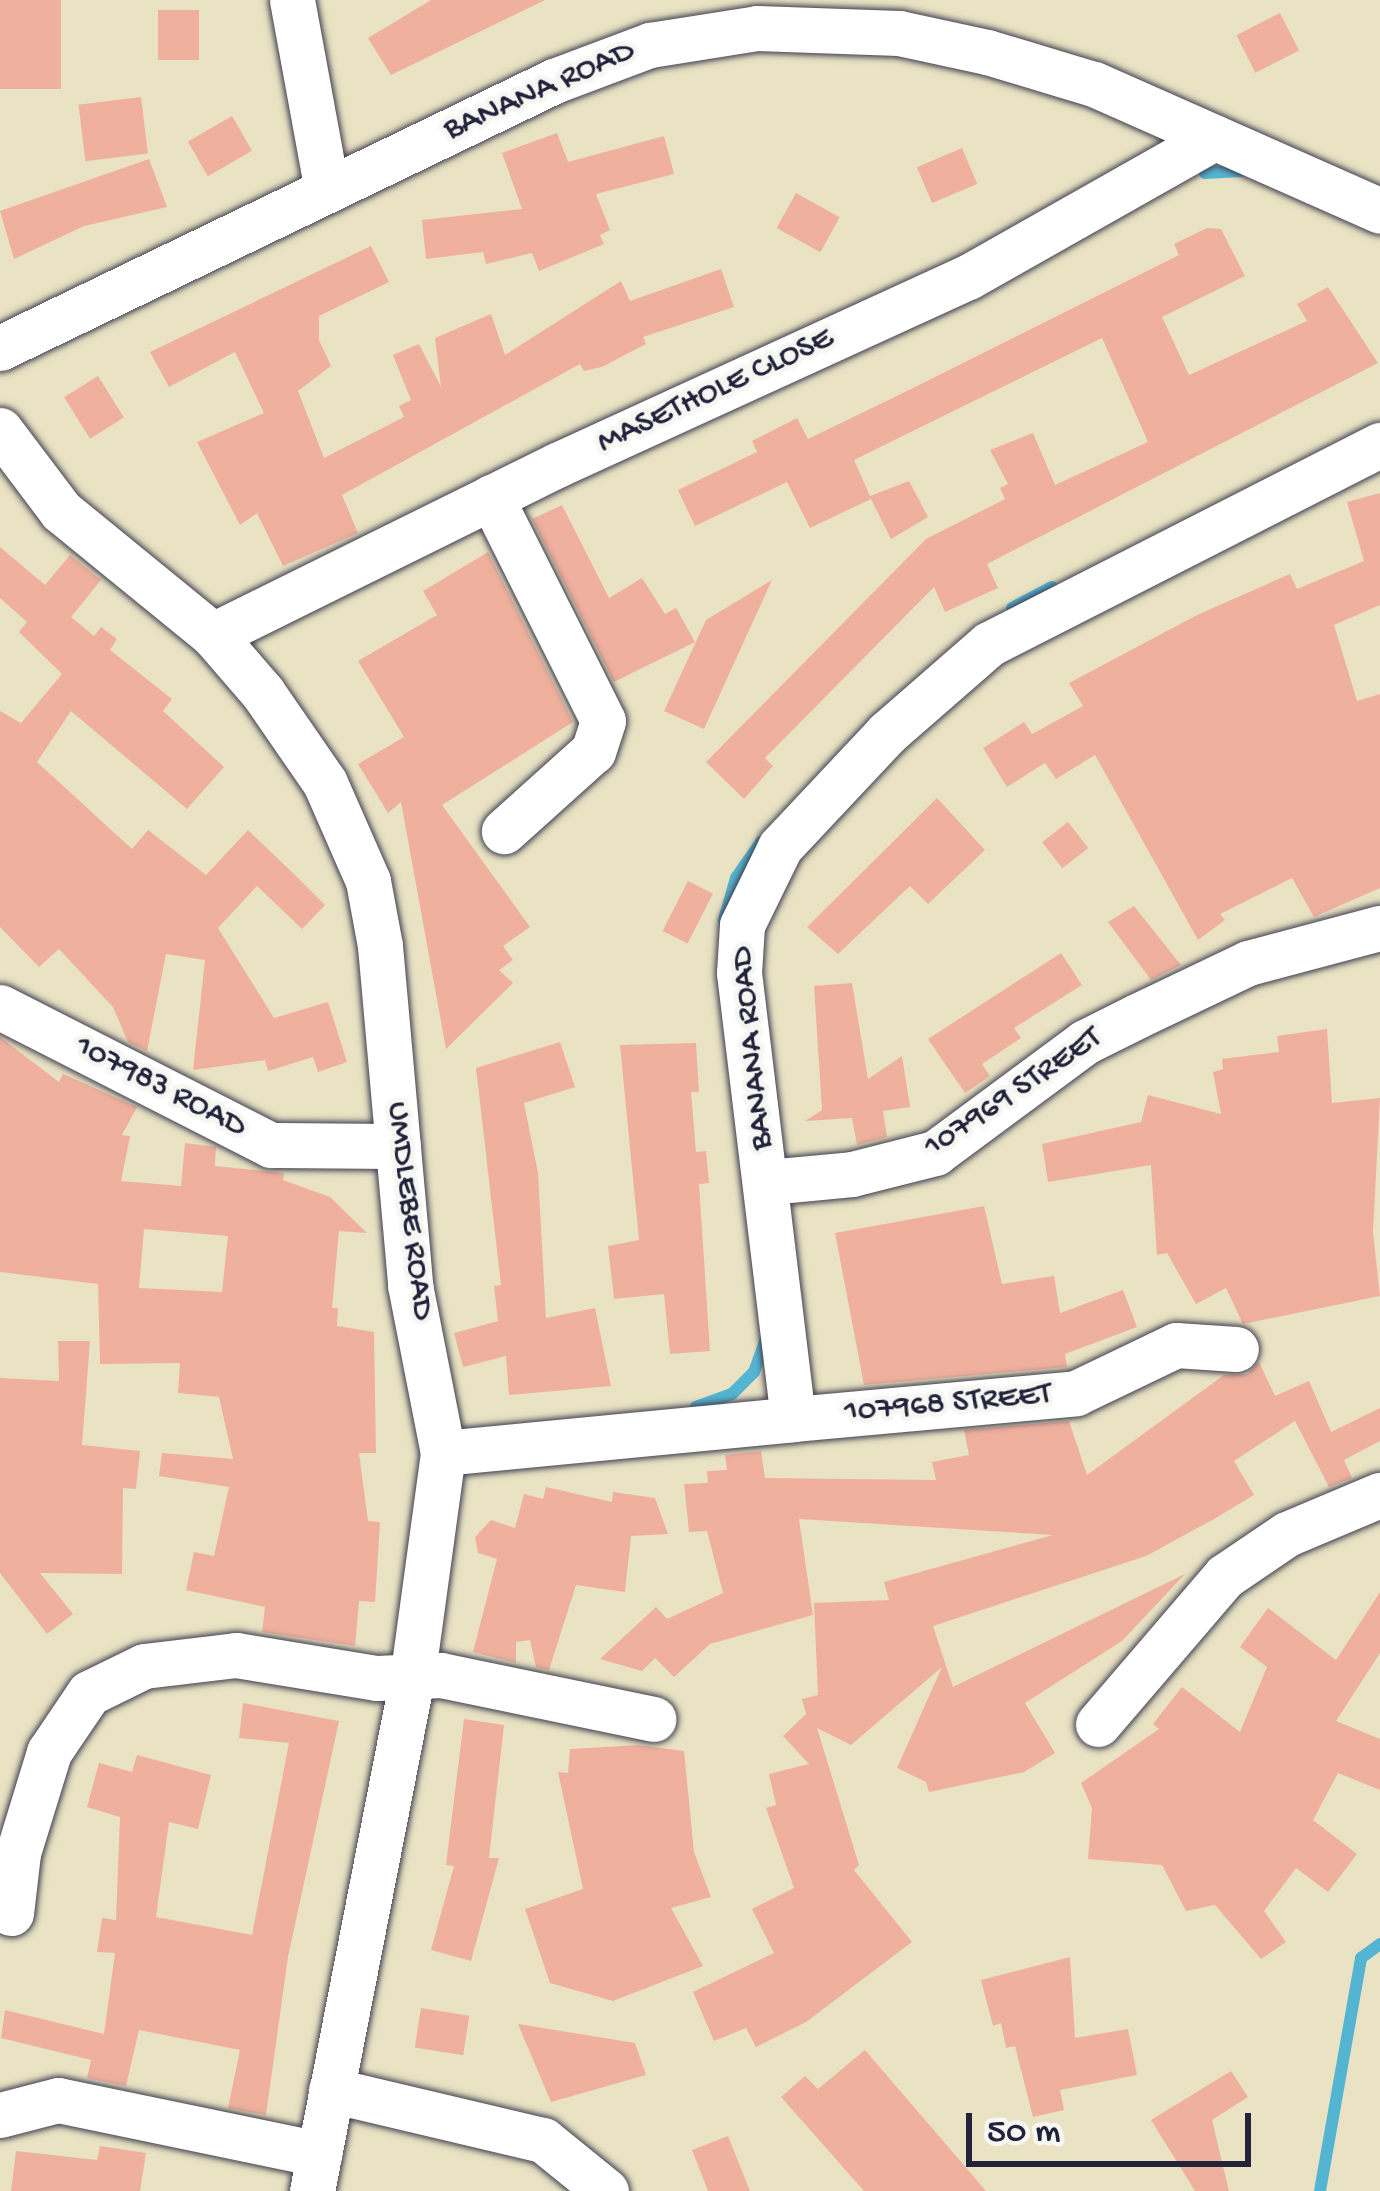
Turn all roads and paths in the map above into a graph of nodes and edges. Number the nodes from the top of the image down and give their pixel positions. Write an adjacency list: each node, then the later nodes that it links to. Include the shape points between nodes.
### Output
1 (292, 0): 3 (street)
2 (1214, 138): 3 (street, BANANA ROAD, via 1094,84 987,52 899,33 757,28 650,45 592,66); 4 (street, BANANA ROAD); 8 (street, MASETHOLE CLOSE, via 968,277)
3 (328, 190): 5 (street, BANANA ROAD)
4 (1380, 212)
5 (0, 348)
6 (0, 430): 9 (street, UMDLEBE ROAD, via 62,511)
7 (1380, 445): 14 (street, BANANA ROAD, via 989,644 808,812 780,847 742,925 740,973)
8 (491, 497): 9 (street, MASETHOLE CLOSE); 10 (street, via 603,721 593,752)
9 (213, 635): 13 (street, UMDLEBE ROAD, via 325,783 368,881)
10 (503, 831)
11 (1380, 928): 14 (street, 107969 STREET, via 1248,963 1085,1042 935,1153 852,1174)
12 (1, 1011): 13 (street, 107983 ROAD, via 271,1145)
13 (398, 1146): 17 (street, UMDLEBE ROAD, via 410,1285)
14 (767, 1182): 16 (street, BANANA ROAD)
15 (1236, 1349): 16 (street, 107968 STREET, via 1176,1346 1076,1393)
16 (793, 1419): 17 (street)
17 (443, 1453): 19 (street, UMDLEBE ROAD)
18 (1380, 1495): 21 (street, via 1287,1534 1225,1576)
19 (412, 1678): 20 (street, via 441,1675); 22 (street, via 236,1655 186,1658 107,1679 72,1712 50,1752 19,1852); 23 (street, UMDLEBE ROAD)
20 (654, 1719)
21 (1098, 1724)
22 (11, 1913)
23 (332, 2090): 25 (street, UMDLEBE ROAD); 26 (street, via 544,2140)
24 (0, 2115): 25 (street, via 43,2101 75,2102)
25 (315, 2172)
26 (606, 2191)

